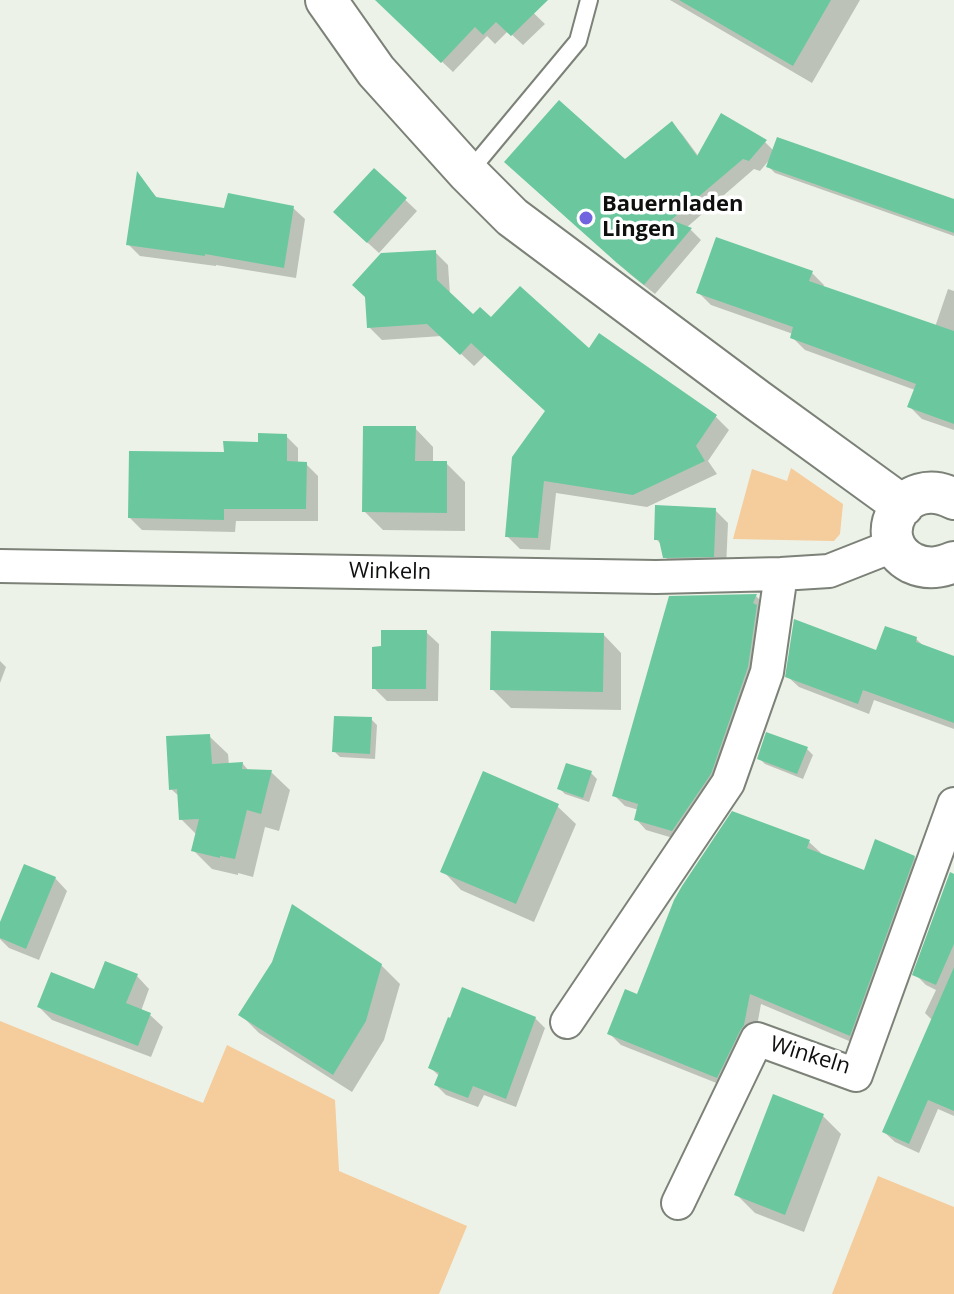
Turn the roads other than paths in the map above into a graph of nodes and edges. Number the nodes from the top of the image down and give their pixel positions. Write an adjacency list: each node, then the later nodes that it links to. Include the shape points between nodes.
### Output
1 (326, 0): 3 (street, via 376,71)
2 (589, 0): 3 (lane, via 578,41)
3 (468, 173): 5 (street, via 512,217)
4 (954, 499): 5 (street, via 928,492 916,494)
5 (903, 506): 6 (street, via 892,526)
6 (895, 545): 7 (street, via 916,565 941,568); 9 (street, Winkeln, via 829,571)
7 (954, 562)
8 (0, 566): 9 (street, Winkeln, via 656,577)
9 (781, 574): 11 (street, via 767,672 728,783)
10 (954, 804): 12 (street, Winkeln, via 856,1075 757,1039)
11 (567, 1022)
12 (678, 1203)

